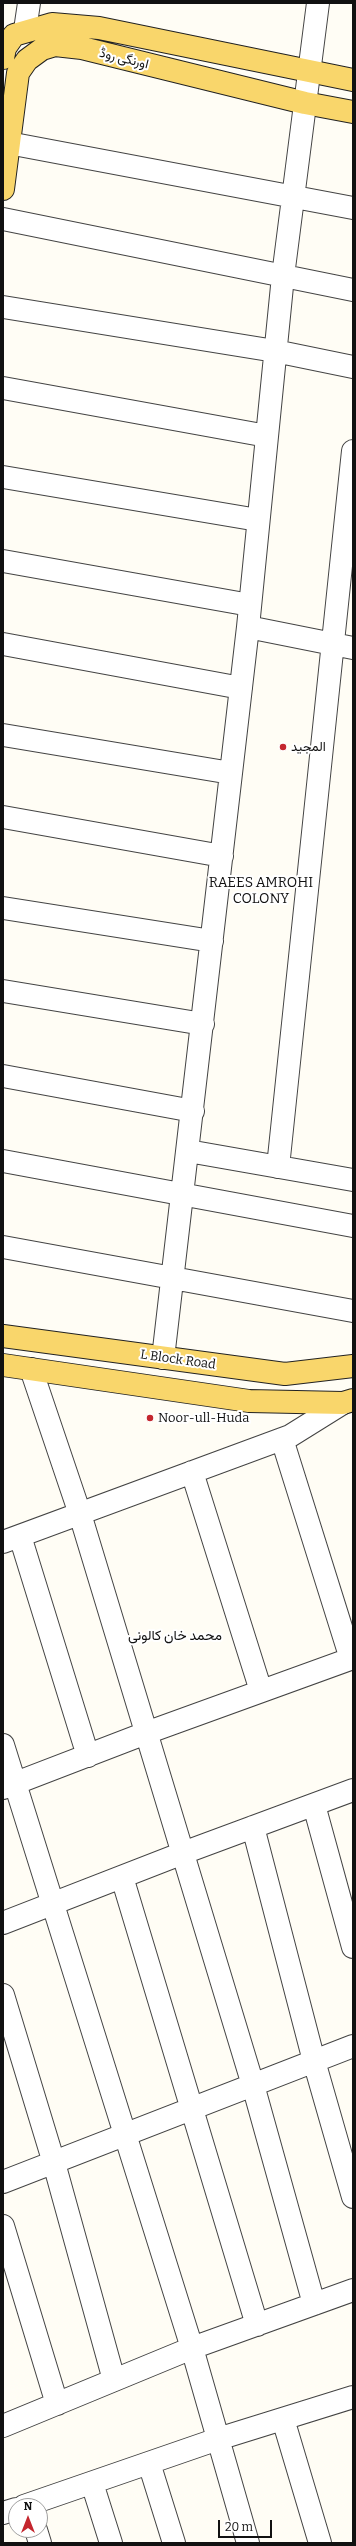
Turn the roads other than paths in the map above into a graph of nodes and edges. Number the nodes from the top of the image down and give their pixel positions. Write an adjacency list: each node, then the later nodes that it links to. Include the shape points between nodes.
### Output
1 (29, 3): 3 (street)
2 (318, 3): 5 (street)
3 (14, 32): 4 (main road, via 5,48); 5 (main road, اورنگی روڈ, via 52,24 99,28)
4 (3, 58)
5 (309, 70): 6 (main road, اورنگی روڈ); 7 (street)
6 (353, 80)
7 (305, 103): 8 (main road, اورنگی روڈ); 9 (main road, اورنگی روڈ, via 82,48 55,45 42,49 26,60 18,73); 11 (street)
8 (353, 112)
9 (5, 142): 10 (main road, اورنگی روڈ); 11 (street)
10 (3, 189)
11 (293, 197): 12 (street); 14 (street)
12 (353, 208)
13 (3, 219): 14 (street)
14 (283, 276): 15 (street); 17 (street)
15 (353, 290)
16 (3, 306): 17 (street)
17 (275, 351): 18 (street); 20 (street)
18 (353, 367)
19 (3, 388): 20 (street)
20 (267, 436): 23 (street)
21 (353, 451): 28 (street)
22 (3, 477): 23 (street)
23 (258, 520): 25 (street)
24 (3, 561): 25 (street)
25 (250, 605): 26 (street)
26 (248, 627): 28 (street); 29 (street)
27 (3, 644): 29 (street)
28 (343, 646): 42 (street)
29 (241, 688): 31 (street)
30 (3, 735): 31 (street)
31 (231, 773): 33 (street)
32 (3, 817): 33 (street)
33 (222, 856): 35 (street)
34 (3, 908): 35 (street)
35 (212, 941): 37 (street)
36 (3, 991): 37 (street)
37 (203, 1024): 39 (street)
38 (3, 1076): 39 (street)
39 (193, 1111): 40 (street)
40 (188, 1152): 42 (street); 44 (street)
41 (3, 1161): 44 (street)
42 (278, 1167): 43 (street)
43 (353, 1180)
44 (183, 1194): 45 (street); 47 (street)
45 (353, 1226)
46 (3, 1247): 47 (street)
47 (173, 1278): 48 (street); 50 (street)
48 (353, 1311)
49 (3, 1336): 50 (main road, L Block Road)
50 (163, 1358): 52 (main road, L Block Road, via 285,1374)
51 (3, 1365): 53 (main road)
52 (353, 1366)
53 (32, 1369): 54 (main road, via 249,1401); 57 (street)
54 (348, 1401): 55 (street)
55 (282, 1439): 56 (street); 59 (street)
56 (192, 1472): 57 (street); 60 (street)
57 (80, 1514): 58 (street); 61 (street)
58 (12, 1539): 63 (street)
59 (352, 1659): 60 (street)
60 (261, 1691): 61 (street)
61 (146, 1733): 63 (street); 68 (street)
62 (3, 1746): 64 (street)
63 (88, 1756): 64 (street)
64 (8, 1786): 70 (street)
65 (353, 1790): 66 (street)
66 (314, 1805): 67 (street); 72 (street)
67 (253, 1827): 68 (street); 75 (street)
68 (183, 1853): 69 (street); 76 (street)
69 (122, 1877): 70 (street); 77 (street)
70 (52, 1903): 71 (street); 78 (street)
71 (3, 1923)
72 (353, 1947)
73 (3, 1995): 79 (street)
74 (353, 2046): 75 (street)
75 (314, 2061): 76 (street); 81 (street)
76 (253, 2085): 77 (street); 84 (street)
77 (192, 2109): 78 (street); 85 (street)
78 (125, 2135): 79 (street); 86 (street)
79 (54, 2162): 80 (street); 87 (street)
80 (3, 2182)
81 (353, 2197)
82 (3, 2226): 89 (street)
83 (353, 2290): 84 (street)
84 (314, 2304): 85 (street)
85 (257, 2325): 86 (street)
86 (192, 2348): 87 (street); 92 (street)
87 (114, 2380): 89 (street)
88 (352, 2402): 90 (street)
89 (57, 2404): 91 (street)
90 (283, 2419): 92 (street); 99 (street)
91 (3, 2426)
92 (218, 2439): 93 (street); 98 (street)
93 (149, 2463): 94 (street); 97 (street)
94 (92, 2483): 95 (street); 96 (street)
95 (48, 2498)
96 (111, 2543)
97 (174, 2543)
98 (248, 2543)
99 (320, 2543)

